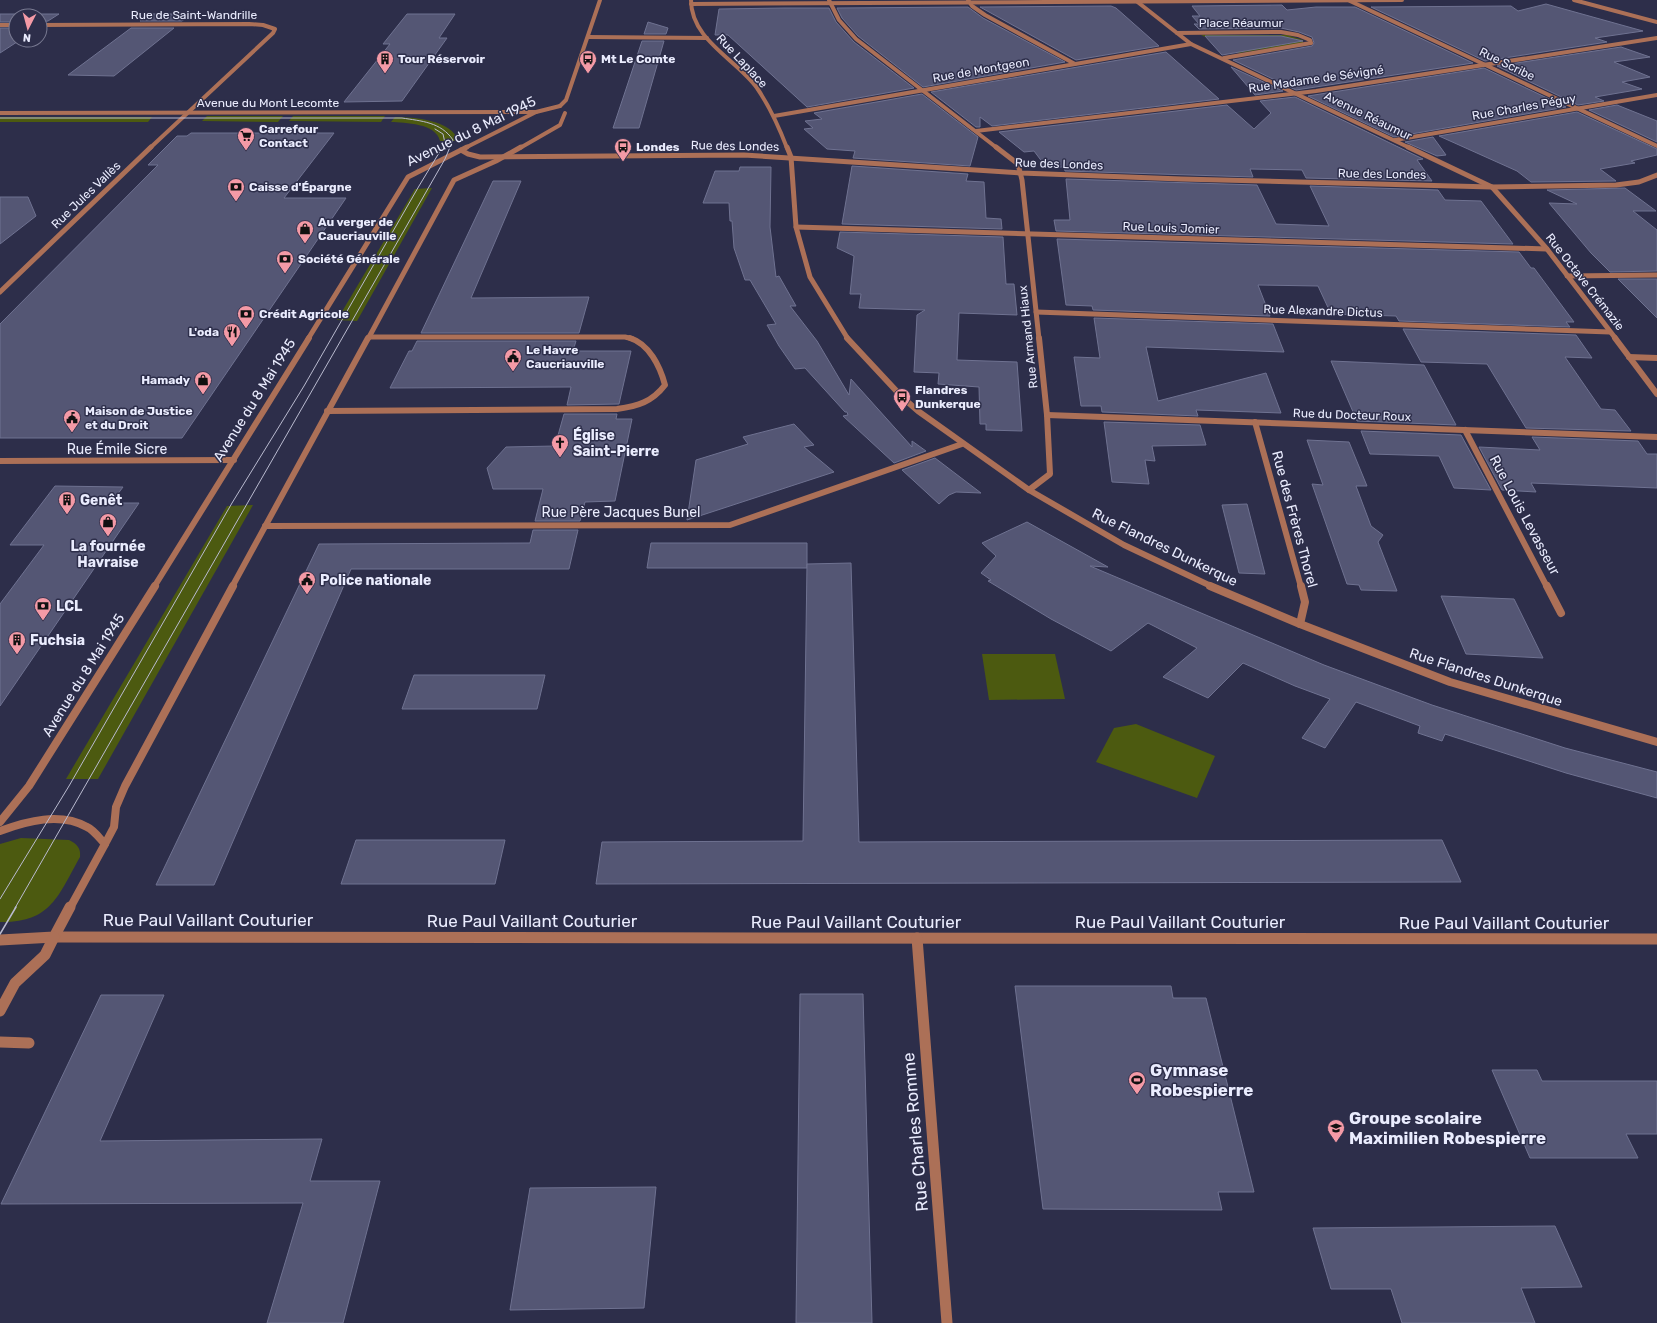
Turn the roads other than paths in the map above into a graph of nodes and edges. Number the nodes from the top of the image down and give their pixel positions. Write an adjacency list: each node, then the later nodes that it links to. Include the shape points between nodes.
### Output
1 (600, 0): 12 (street)
2 (1348, 0): 3 (street); 6 (street); 18 (street, Rue Scribe)
3 (1402, 0)
4 (1574, 0): 9 (street)
5 (969, 1): 6 (street); 8 (street); 17 (street, via 985,16)
6 (1136, 1): 11 (street, Avenue Réaumur)
7 (691, 2): 8 (street); 13 (street, Rue Laplace, via 695,21)
8 (830, 2): 19 (street, via 839,20 856,39)
9 (1657, 22)
10 (48, 25): 26 (street, Rue de Saint-Wandrille, via 250,24 275,29)
11 (1177, 33): 15 (street, Avenue Réaumur); 16 (street, Place Réaumur, via 1292,33 1310,40 1311,43)
12 (588, 37): 13 (street); 22 (street, via 566,100)
13 (707, 38): 28 (street, Rue Laplace, via 756,86)
14 (1657, 38): 18 (street, Rue Madame de Sévigné)
15 (1191, 44): 16 (street, Avenue Réaumur); 17 (street, Rue de Montgeon)
16 (1224, 58): 20 (street, Avenue Réaumur)
17 (1075, 64): 19 (street, Rue de Montgeon)
18 (1484, 64): 20 (street, Rue Madame de Sévigné); 23 (street, Rue Scribe)
19 (922, 90): 28 (street, Rue de Montgeon); 29 (street)
20 (1298, 93): 29 (street, Rue Madame de Sévigné); 30 (street, Avenue Réaumur)
21 (1657, 95): 23 (street, Rue Charles Péguy)
22 (560, 106): 24 (street, Avenue du 8 Mai 1945); 27 (street)
23 (1576, 108): 30 (street, Rue Charles Péguy); 31 (street, Rue Scribe)
24 (536, 112): 26 (street, Avenue du Mont Lecomte); 27 (street); 32 (street, Avenue du 8 Mai 1945)
25 (0, 113): 26 (street, Avenue du Mont Lecomte)
26 (188, 113): 45 (street, Rue Jules Vallès)
27 (566, 113): 33 (street, via 560,126)
28 (774, 116): 34 (street, Rue Laplace)
29 (976, 131): 35 (street, via 1018,164)
30 (1395, 140): 39 (street, Avenue Réaumur)
31 (1657, 146)
32 (460, 150): 33 (street, Rue des Londes, via 477,157); 58 (street, Avenue du 8 Mai 1945, via 408,177 405,181)
33 (504, 157): 34 (street, Rue des Londes); 48 (street, via 454,180)
34 (791, 157): 35 (street, Rue des Londes); 40 (street, Rue Flandres Dunkerque)
35 (1021, 173): 39 (street, Rue des Londes); 41 (street, Rue Armand Hiaux)
36 (1657, 175): 37 (street)
37 (1651, 178): 38 (street, Rue des Londes); 39 (street, Rue des Londes, via 1616,185)
38 (1657, 179)
39 (1492, 187): 42 (street, Rue Octave Crémazie)
40 (796, 227): 41 (street, Rue Louis Jomier); 57 (street, Rue Flandres Dunkerque, via 810,277 846,337 902,397)
41 (1029, 234): 42 (street, Rue Louis Jomier); 46 (street, Rue Armand Hiaux)
42 (1547, 249): 44 (street, Rue Octave Crémazie)
43 (1657, 275): 44 (street)
44 (1567, 276): 47 (street, Rue Octave Crémazie)
45 (0, 292)
46 (1036, 312): 47 (street, Rue Alexandre Dictus); 53 (street, Rue Armand Hiaux)
47 (1610, 332): 49 (street, Rue Octave Crémazie)
48 (369, 338): 52 (street); 52 (street, via 625,337 643,345 664,378 665,385 651,401 617,409)
49 (1629, 357): 50 (street); 51 (street, Rue Octave Crémazie)
50 (1657, 358)
51 (1657, 394)
52 (327, 411): 61 (street)
53 (1047, 415): 54 (street, Rue du Docteur Roux); 60 (street, Rue Armand Hiaux, via 1050,474)
54 (1255, 422): 55 (street, Rue du Docteur Roux); 63 (street, Rue des Frères Thorel, via 1304,602)
55 (1465, 430): 56 (street, Rue du Docteur Roux); 62 (street, Rue Louis Levasseur)
56 (1657, 437)
57 (962, 444): 60 (street, Rue Flandres Dunkerque); 61 (street, Rue Père Jacques Bunel, via 730,525)
58 (234, 460): 59 (street, Rue Émile Sicre); 65 (street, Avenue du 8 Mai 1945, via 29,786)
59 (0, 461)
60 (1029, 490): 63 (street, Rue Flandres Dunkerque, via 1124,545 1196,580)
61 (265, 526): 67 (street, via 125,786 116,807 114,827)
62 (1561, 613)
63 (1300, 624): 64 (street, Rue Flandres Dunkerque, via 1450,682)
64 (1657, 742)
65 (0, 822)
66 (0, 831): 67 (street, via 48,819 64,820 88,827)
67 (105, 844): 68 (street)
68 (54, 937): 69 (street, Rue Paul Vaillant Couturier); 71 (street, Rue Paul Vaillant Couturier); 72 (street, via 45,955 15,983)
69 (917, 938): 70 (street, Rue Paul Vaillant Couturier); 75 (street, Rue Charles Romme)
70 (1657, 939)
71 (0, 940)
72 (0, 1011)
73 (0, 1042): 74 (street)
74 (30, 1043)
75 (947, 1323)

